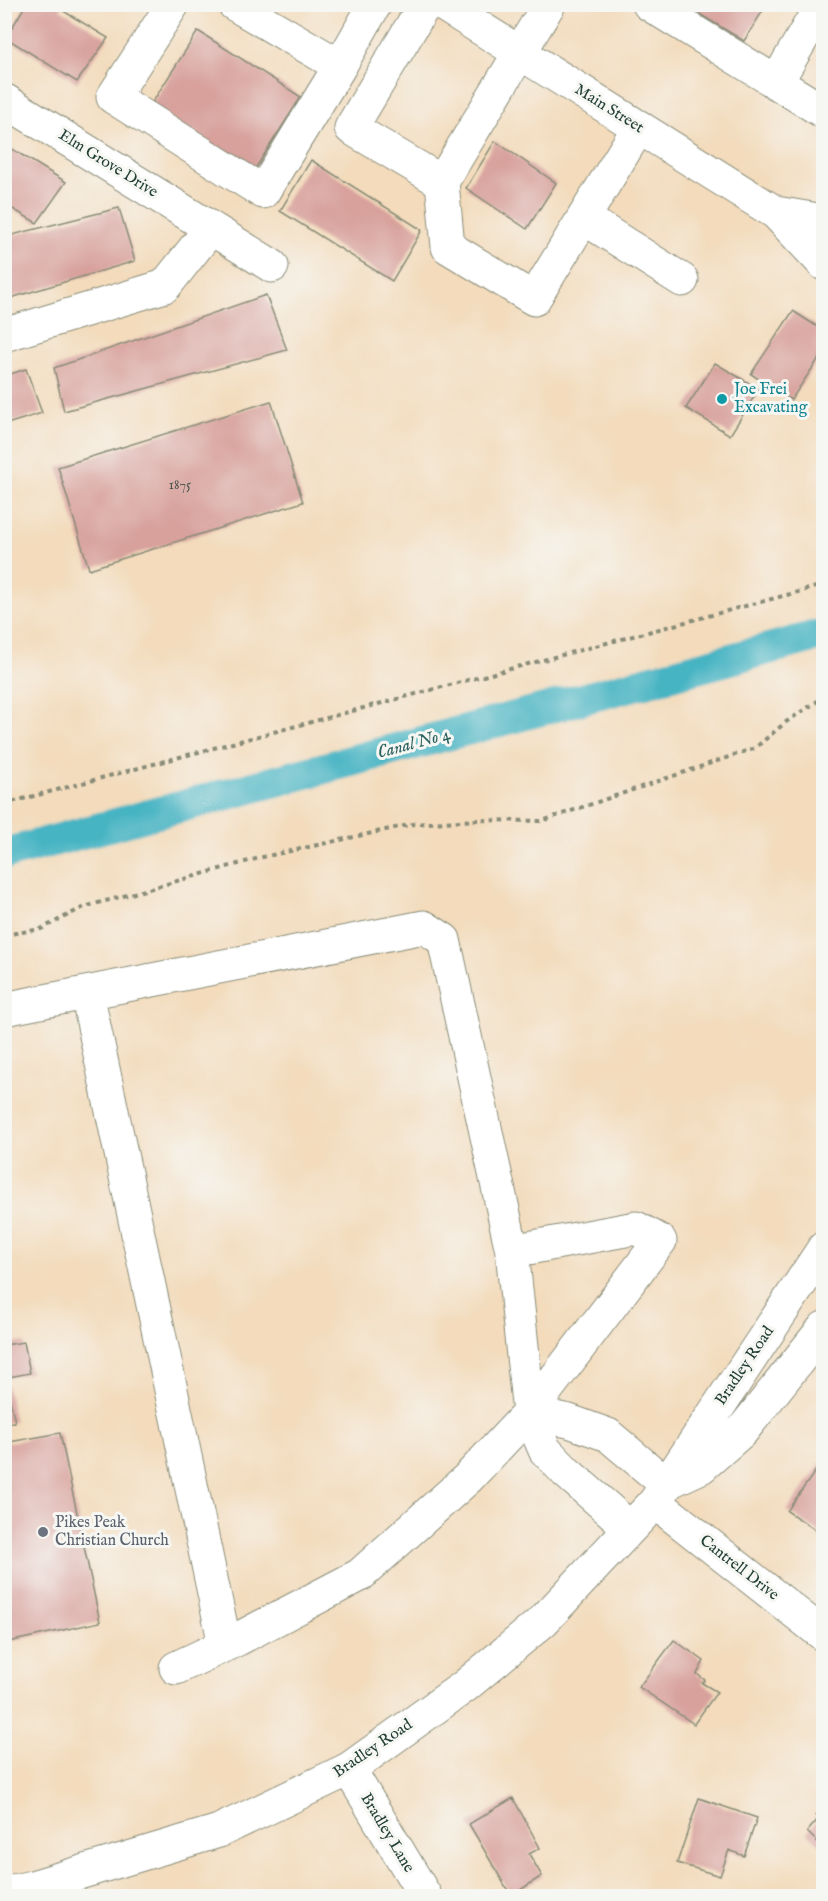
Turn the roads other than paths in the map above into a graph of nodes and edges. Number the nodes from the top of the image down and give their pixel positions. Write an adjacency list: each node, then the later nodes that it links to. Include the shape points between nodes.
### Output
1 (173, 4): 10 (main road, via 113,97 263,192)
2 (234, 4): 10 (main road)
3 (375, 4): 10 (main road)
4 (424, 4): 15 (main road, via 351,128)
5 (442, 4): 9 (main road, Main Street)
6 (549, 4): 9 (main road)
7 (649, 4): 11 (main road)
8 (819, 18): 11 (main road)
9 (519, 52): 14 (main road, Main Street); 15 (main road)
10 (340, 66)
11 (776, 83): 13 (main road)
12 (4, 100): 19 (main road, Elm Grove Drive)
13 (824, 112)
14 (639, 127): 16 (main road, Main Street); 17 (main road)
15 (442, 182): 17 (main road, via 448,247 534,299)
16 (776, 213): 18 (main road, Main Street); 20 (main road, Main Street)
17 (584, 218): 22 (main road)
18 (824, 221)
19 (211, 228): 21 (main road, Elm Grove Drive); 23 (main road, via 165,286)
20 (824, 264)
21 (272, 266)
22 (682, 280)
23 (4, 335)
24 (87, 993): 25 (main road); 27 (main road, via 424,927 444,940); 33 (main road)
25 (4, 1009)
26 (824, 1248): 30 (main road, Bradley Road)
27 (512, 1251): 29 (main road); 29 (main road, via 636,1228 660,1241)
28 (824, 1328): 30 (main road, Bradley Road, via 742,1431 701,1467)
29 (529, 1413): 30 (main road, Cantrell Drive, via 569,1421 608,1436); 31 (main road, via 545,1450); 33 (main road, via 468,1478 360,1575)
30 (660, 1493): 31 (main road, Bradley Road); 32 (main road, Cantrell Drive)
31 (630, 1528): 35 (main road, Bradley Road, via 543,1621 465,1686)
32 (824, 1635)
33 (225, 1645): 34 (main road)
34 (176, 1668)
35 (349, 1769): 36 (main road, Bradley Road, via 219,1831); 37 (main road, Bradley Lane)
36 (24, 1892)
37 (425, 1896)

